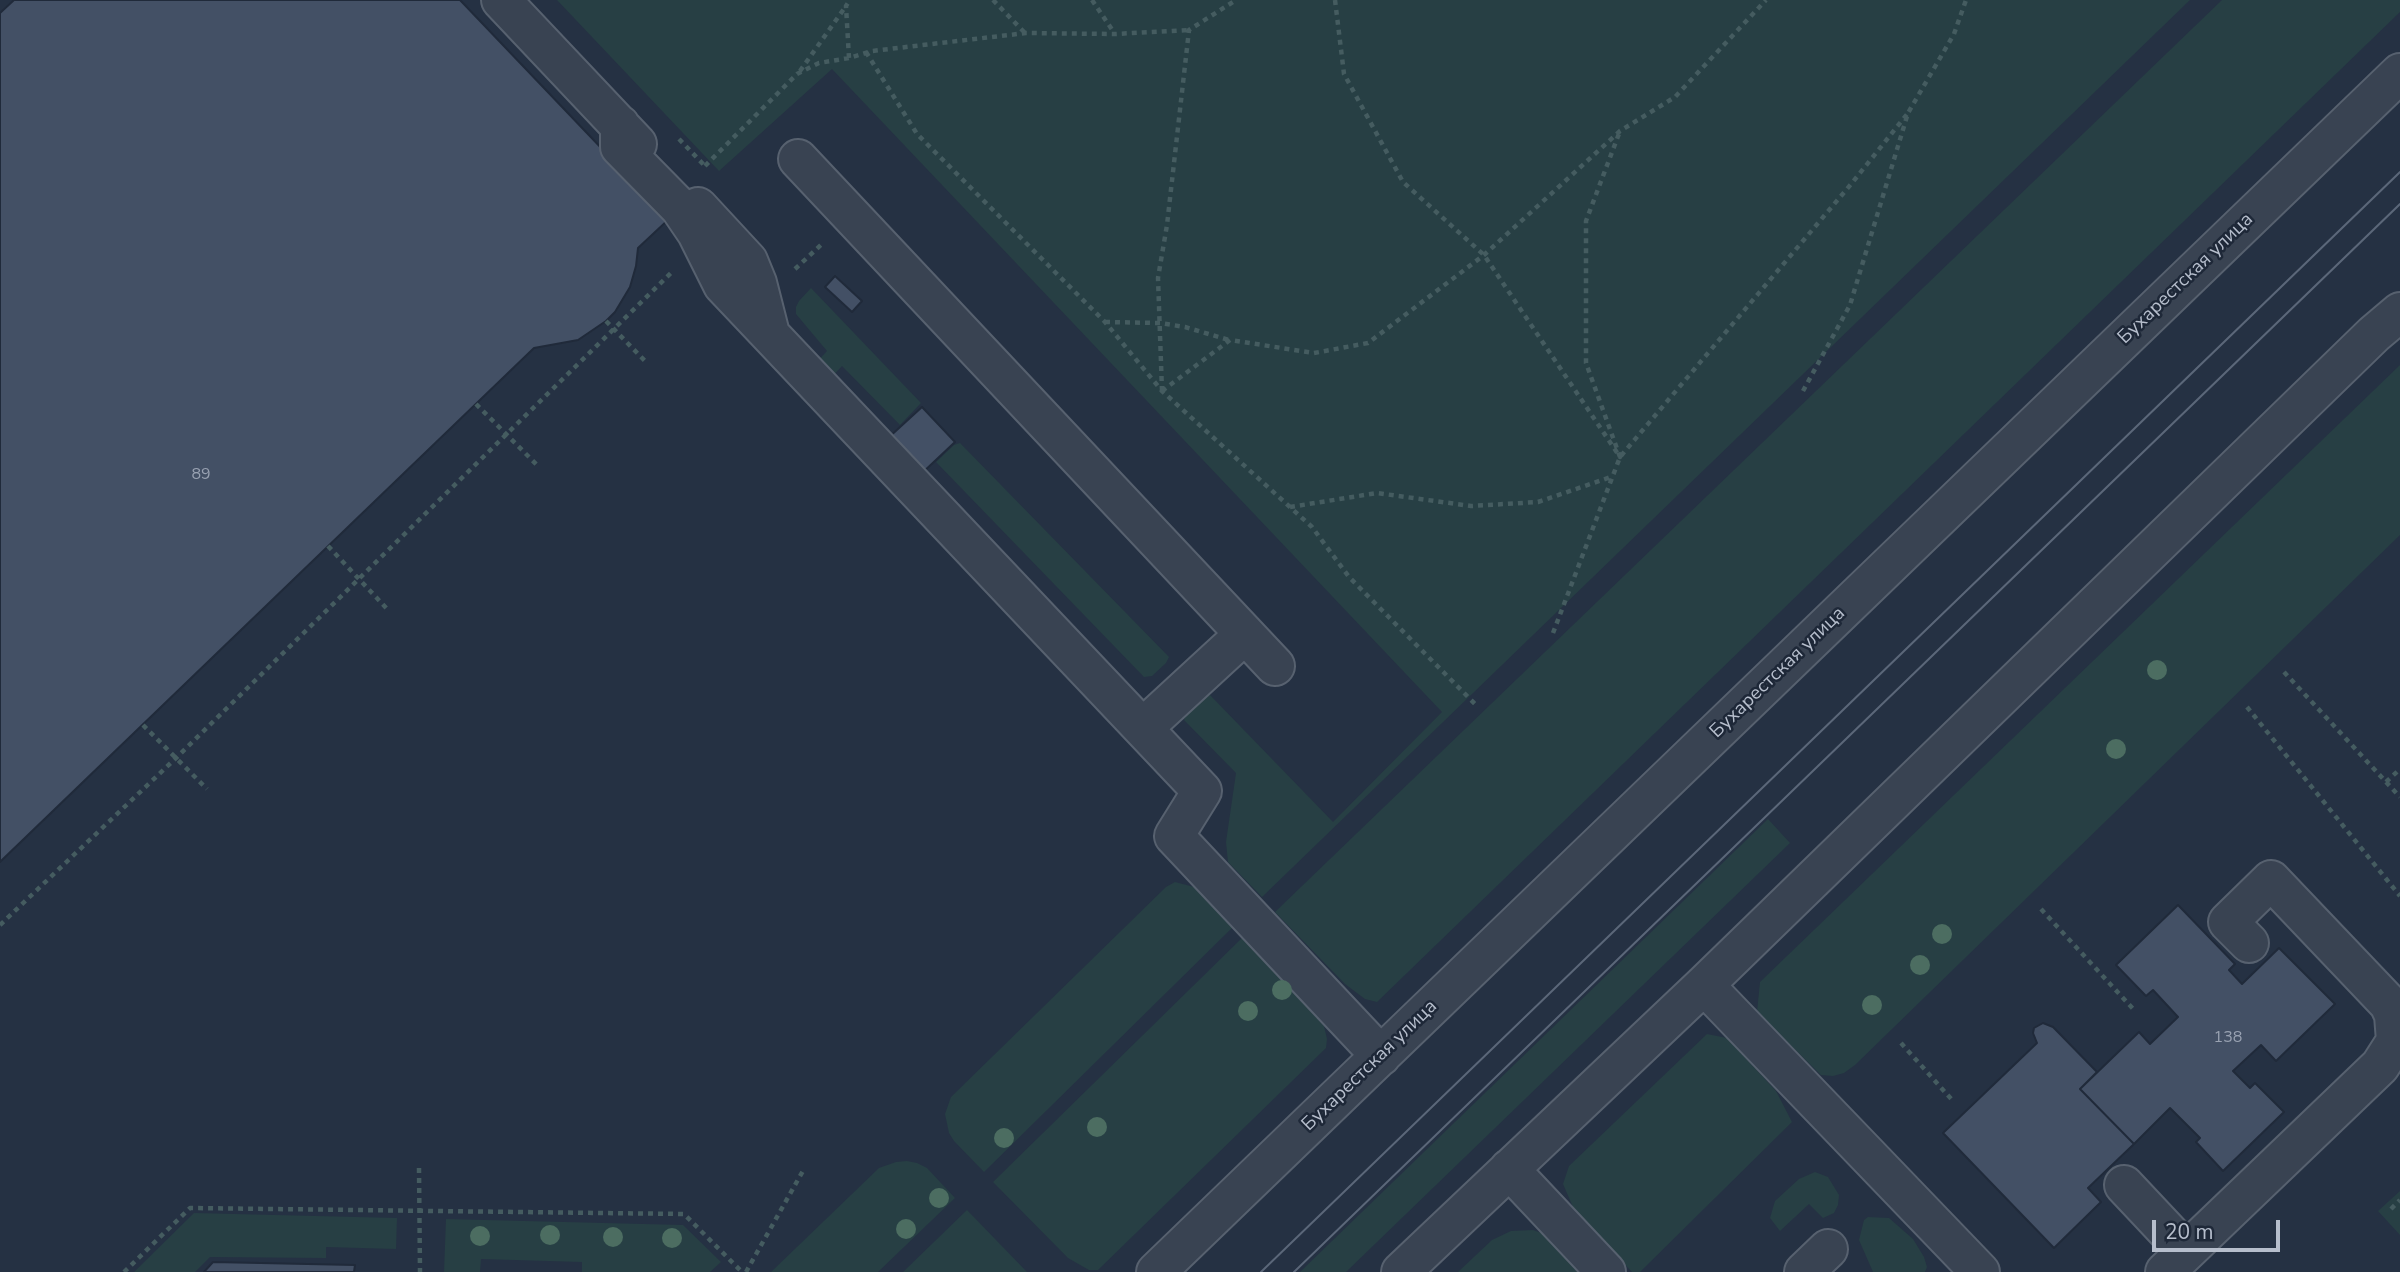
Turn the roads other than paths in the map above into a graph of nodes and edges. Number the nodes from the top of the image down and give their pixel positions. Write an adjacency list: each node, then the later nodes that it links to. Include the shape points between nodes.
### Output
1 (501, 0): 3 (street)
2 (2400, 73): 12 (street, Бухарестская улица)
3 (620, 125): 6 (street, via 748,261); 6 (street, via 620,147 680,208 693,260)
4 (797, 159): 7 (street)
5 (2400, 312): 11 (street)
6 (766, 318): 9 (street)
7 (1245, 634): 8 (street); 9 (street)
8 (1275, 666)
9 (1144, 727): 12 (street, via 1202,791 1174,836)
10 (2249, 943): 15 (street, via 2228,922 2271,880 2389,1004 2396,1041 2380,1066)
11 (1704, 985): 13 (street); 19 (street)
12 (1381, 1056): 16 (street, Бухарестская улица)
13 (1509, 1169): 17 (street); 18 (street)
14 (2124, 1185): 15 (street)
15 (2176, 1262)
16 (1156, 1272)
17 (1402, 1272)
18 (1606, 1272)
19 (1980, 1272)

